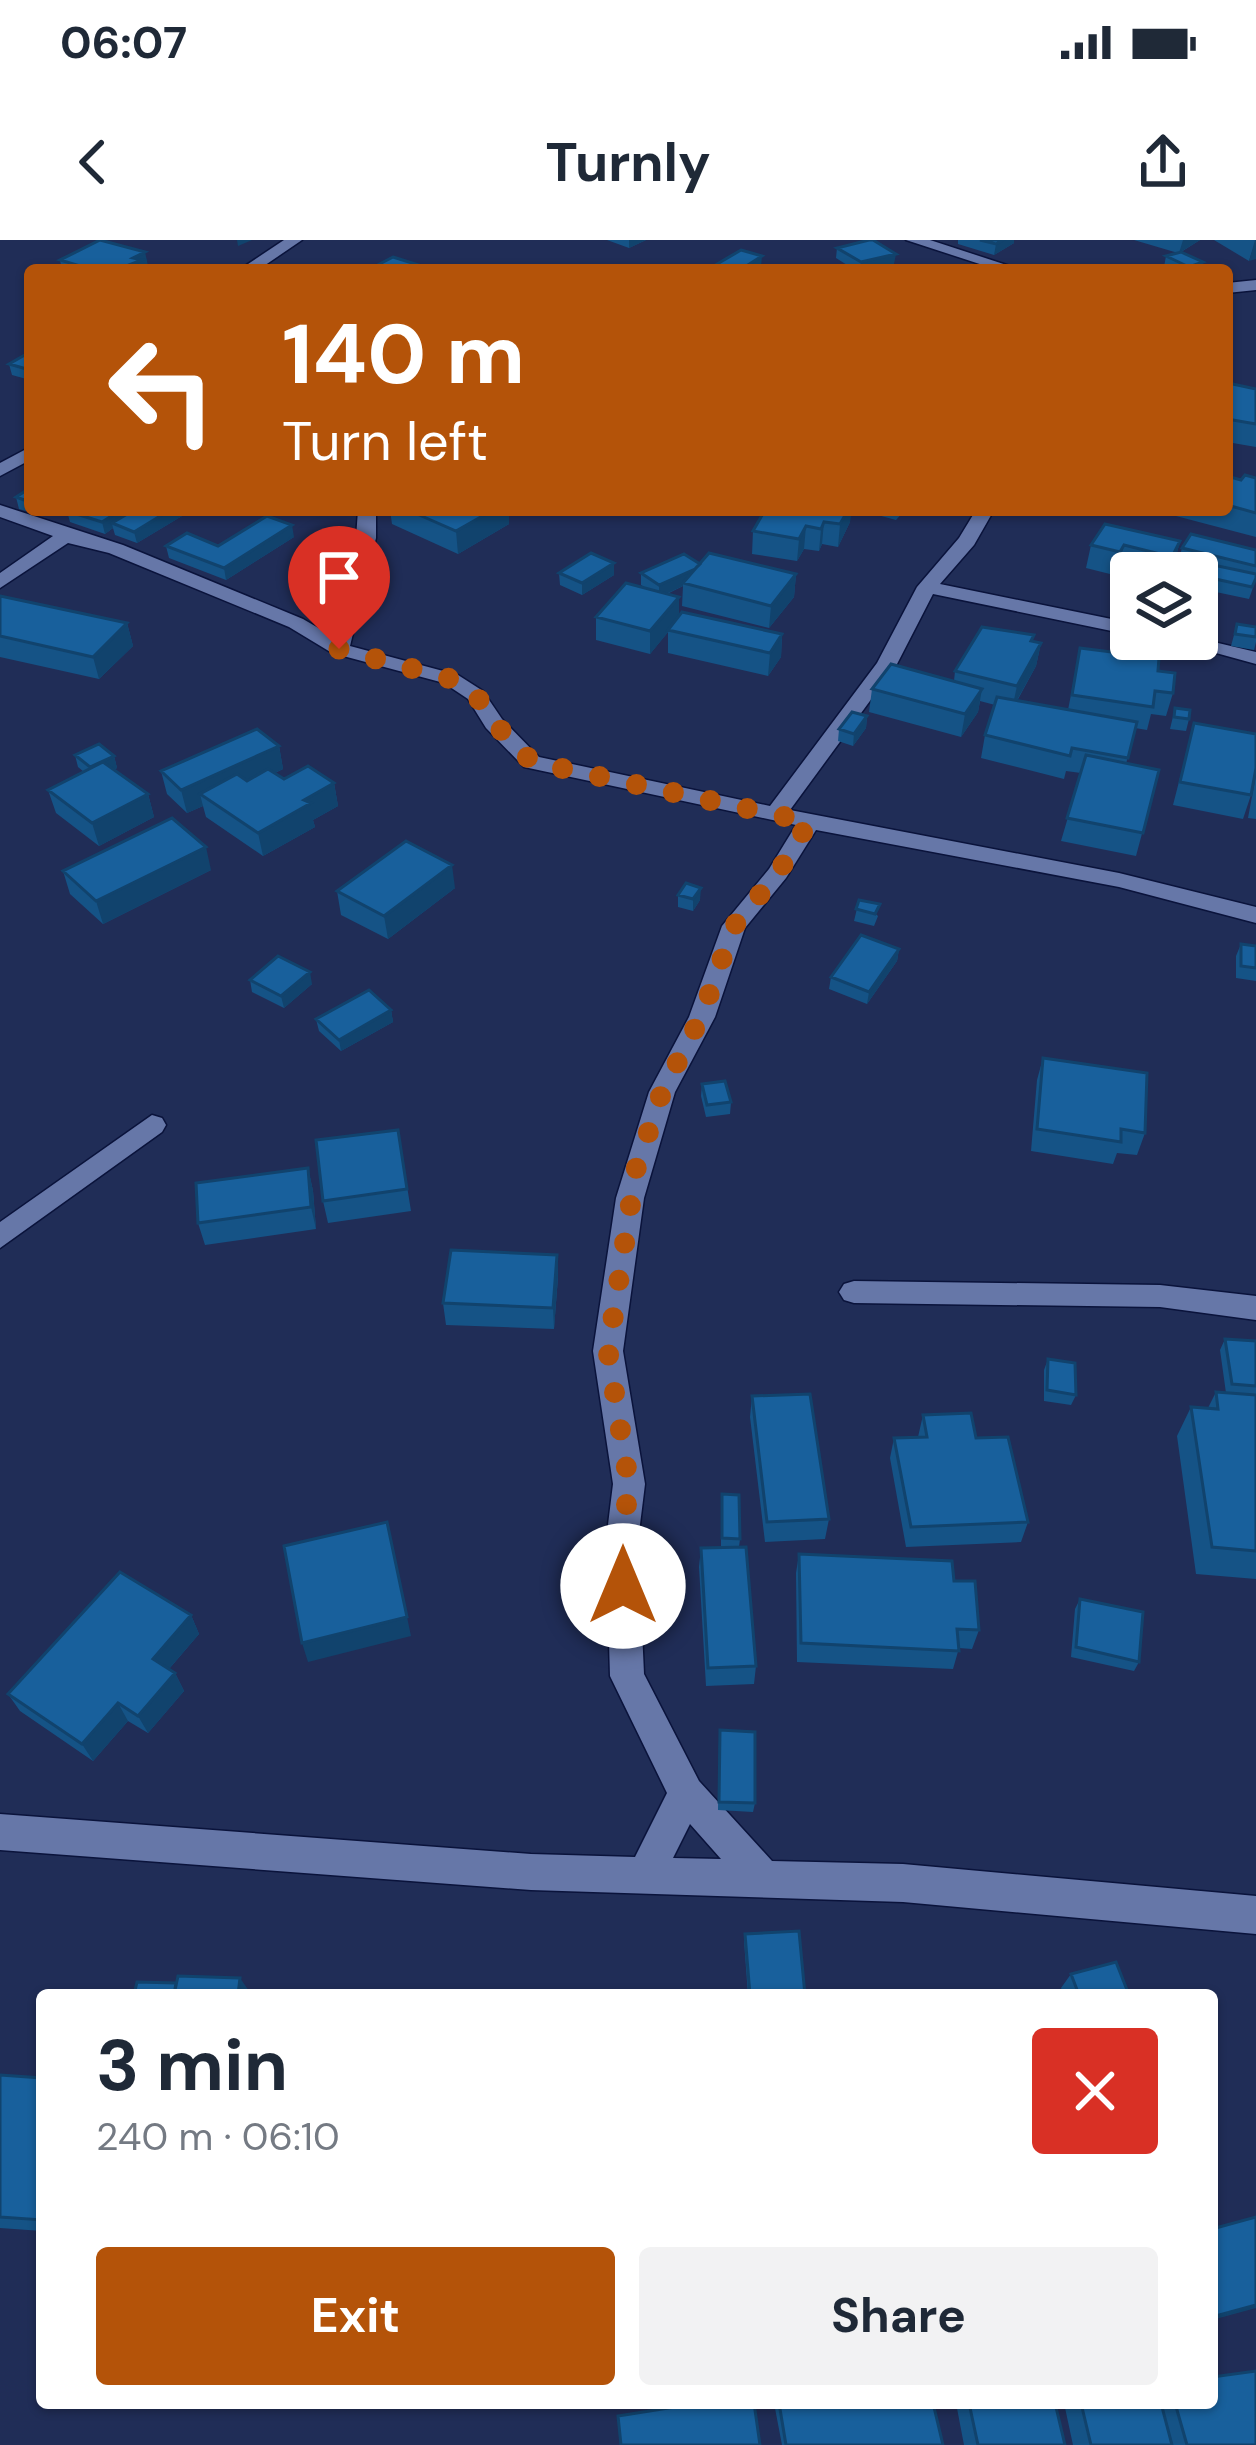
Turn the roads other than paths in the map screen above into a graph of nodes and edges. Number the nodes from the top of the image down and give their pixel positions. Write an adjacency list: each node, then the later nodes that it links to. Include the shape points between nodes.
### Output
1 (294, 240): 3 (street)
2 (914, 240): 4 (street)
3 (256, 264)
4 (995, 264)
5 (0, 512): 8 (street)
6 (367, 516): 12 (street)
7 (982, 516): 10 (street)
8 (65, 536): 9 (street); 12 (street, via 296,622)
9 (0, 582)
10 (927, 587): 11 (street); 15 (street, via 887,664)
11 (1110, 625)
12 (339, 649): 15 (street, via 451,679 476,695 532,762)
13 (1218, 649): 14 (street)
14 (1256, 658)
15 (774, 816): 16 (street)
16 (809, 822): 17 (street, via 1119,880); 22 (street, via 734,926 662,1092 630,1198 608,1351 629,1484 622,1541 626,1676)
17 (1256, 915)
18 (152, 1125): 19 (street)
19 (0, 1237)
20 (854, 1292): 21 (street, via 1160,1296)
21 (1256, 1308)
22 (686, 1793): 24 (street); 25 (street)
23 (0, 1832): 24 (street)
24 (645, 1876): 25 (street)
25 (764, 1880): 26 (street, via 903,1883)
26 (1256, 1915)

